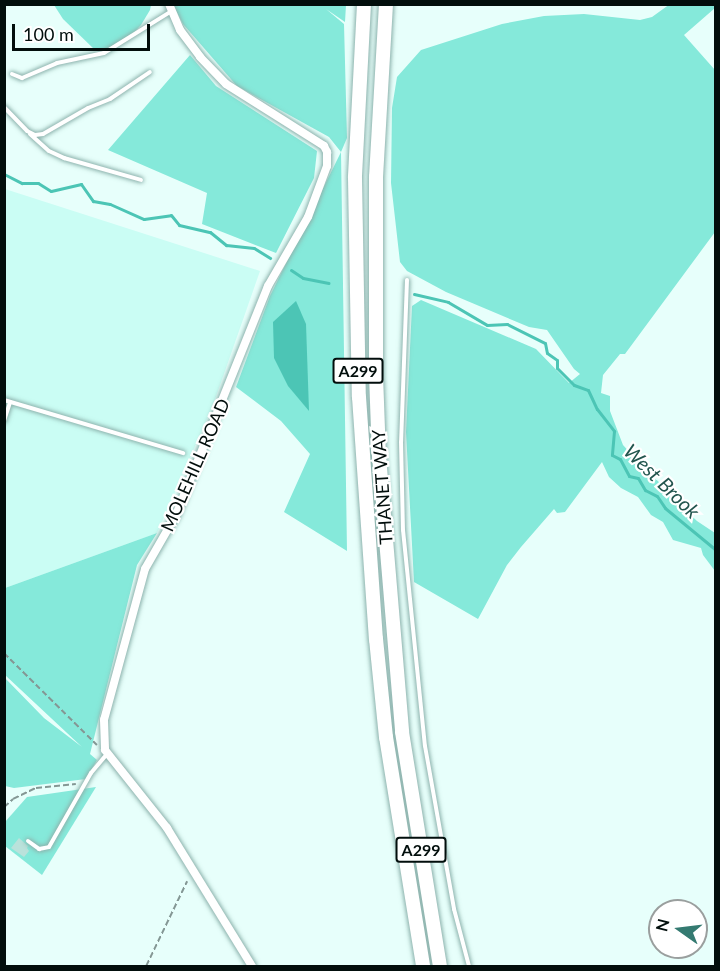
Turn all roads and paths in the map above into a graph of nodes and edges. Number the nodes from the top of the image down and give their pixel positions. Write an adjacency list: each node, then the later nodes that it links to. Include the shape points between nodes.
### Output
1 (364, 4): 22 (highway, THANET WAY / A299, via 355,178 359,397 386,737)
2 (386, 4): 23 (highway, THANET WAY / A299, via 376,177 379,456 402,732)
3 (169, 8): 5 (lane, via 104,53 57,63 22,78); 15 (street, MOLEHILL ROAD, via 200,57 226,84 324,146 327,166 300,234 268,286 176,515 145,569 104,720)
4 (150, 72): 7 (lane, via 110,99 43,134)
5 (12, 74)
6 (4, 107): 7 (lane)
7 (27, 131): 8 (lane, via 48,151 64,158)
8 (141, 180)
9 (407, 280): 24 (lane, via 401,442 403,530 425,746 454,909)
10 (4, 400): 11 (lane)
11 (10, 402): 12 (lane); 13 (lane)
12 (4, 421)
13 (183, 453)
14 (4, 653): 15 (path, via 89,740)
15 (106, 752): 16 (lane); 19 (street, via 167,828)
16 (86, 783): 17 (path, via 36,788); 18 (lane, via 49,847 39,849)
17 (4, 807)
18 (28, 842)
19 (195, 876): 20 (path, via 188,880); 21 (street)
20 (146, 966)
21 (252, 966)
22 (423, 966)
23 (440, 966)
24 (469, 966)

